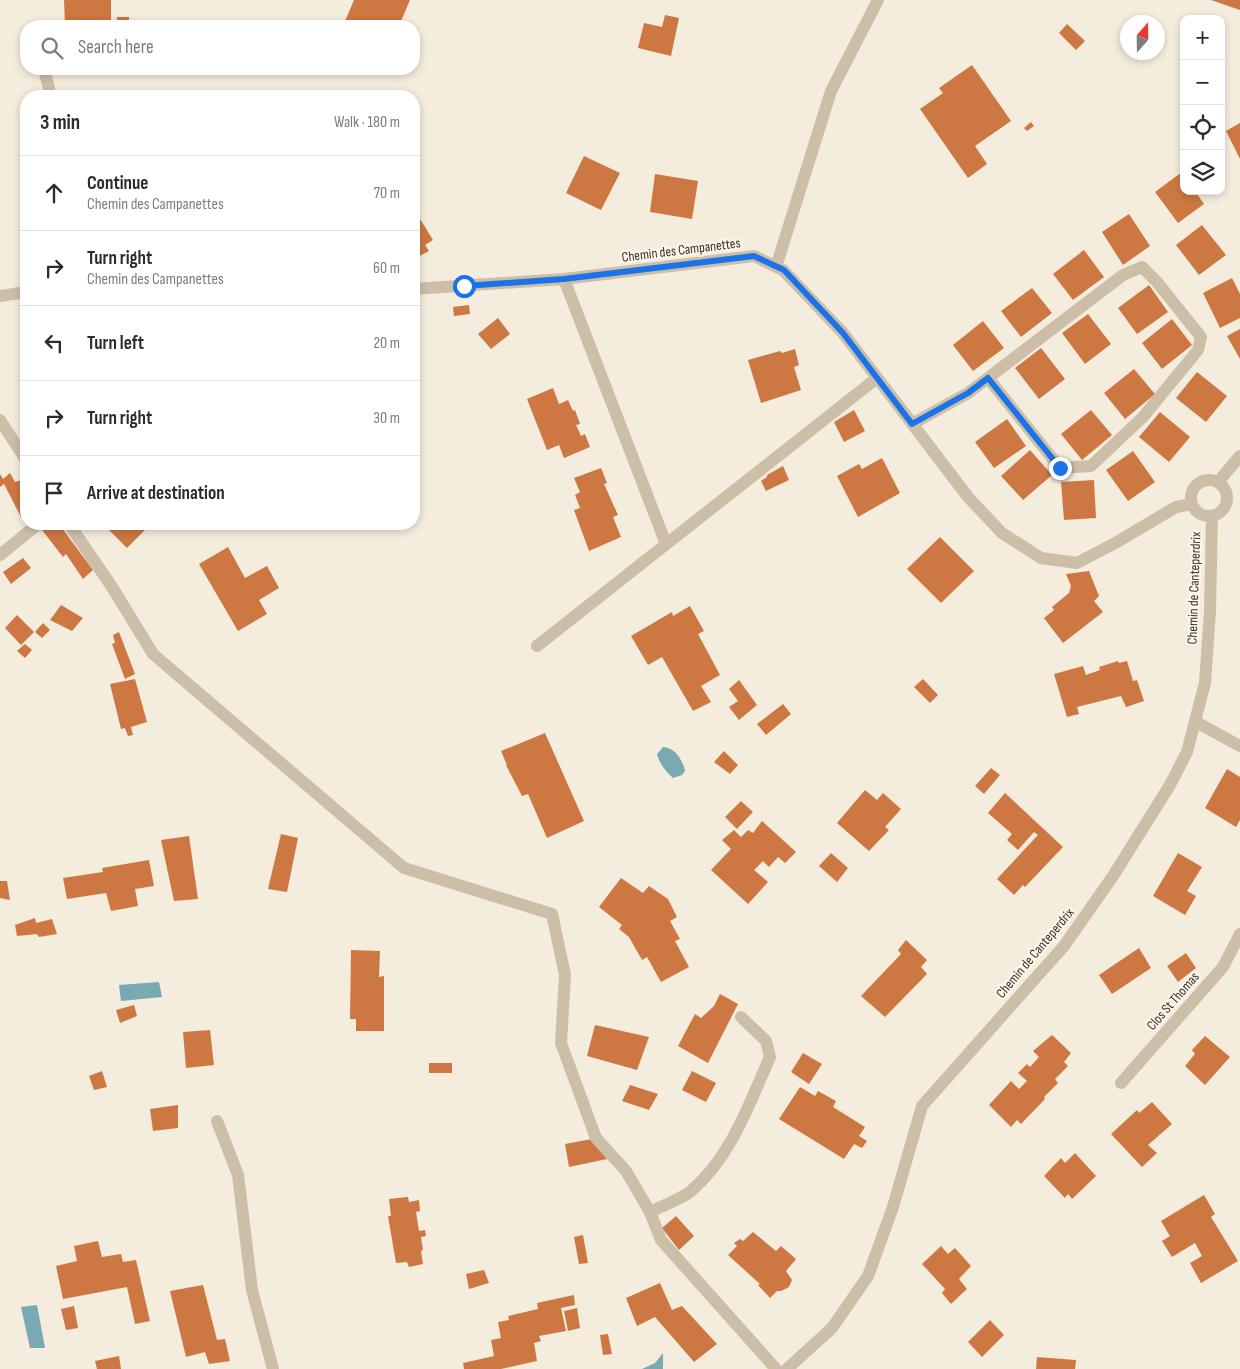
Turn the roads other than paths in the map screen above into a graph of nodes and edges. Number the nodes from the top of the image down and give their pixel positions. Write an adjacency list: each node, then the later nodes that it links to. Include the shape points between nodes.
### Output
1 (878, 0): 4 (street, via 831,91)
2 (45, 75): 3 (street)
3 (49, 90)
4 (776, 267): 5 (street, Chemin des Campanettes, via 754,256); 9 (street, Chemin des Campanettes, via 784,270 843,333)
5 (564, 279): 6 (street, Chemin des Campanettes); 20 (street)
6 (420, 289)
7 (20, 293): 8 (street)
8 (0, 296)
9 (877, 378): 12 (street, Chemin des Campanettes); 20 (street)
10 (988, 378): 10 (street, via 1123,275 1142,266 1201,337 1198,350 1143,418 1091,466 1060,468); 12 (street)
11 (0, 420): 13 (street)
12 (912, 424): 16 (street, Chemin des Campanettes, via 1002,533 1041,558 1077,563 1176,507)
13 (20, 451)
14 (1240, 456): 15 (street)
15 (1218, 482): 16 (street, via 1208,480 1197,484 1192,493); 17 (street, Chemin de Canteperdrix, via 1226,491 1227,502 1222,511)
16 (1192, 504): 17 (street, Chemin de Canteperdrix, via 1200,514)
17 (1212, 516): 23 (street, Chemin de Canteperdrix, via 1205,684)
18 (31, 530): 21 (street)
19 (73, 530): 29 (street, via 153,654 404,868 552,914 565,975 561,1043 596,1138 626,1171)
20 (666, 544): 22 (street)
21 (0, 555)
22 (537, 646)
23 (1196, 722): 24 (street); 32 (street, Chemin de Canteperdrix, via 1188,752 1170,785 1064,946 922,1106 893,1207 868,1276 832,1328)
24 (1240, 746)
25 (1240, 934): 27 (street, Clos St Thomas, via 1223,967)
26 (742, 1017): 29 (street, via 766,1041 770,1057 737,1131 716,1164 690,1192)
27 (1121, 1083)
28 (217, 1121): 30 (street, via 238,1175 252,1290)
29 (650, 1212): 31 (street, via 661,1240)
30 (272, 1369)
31 (776, 1369)
32 (787, 1369)

